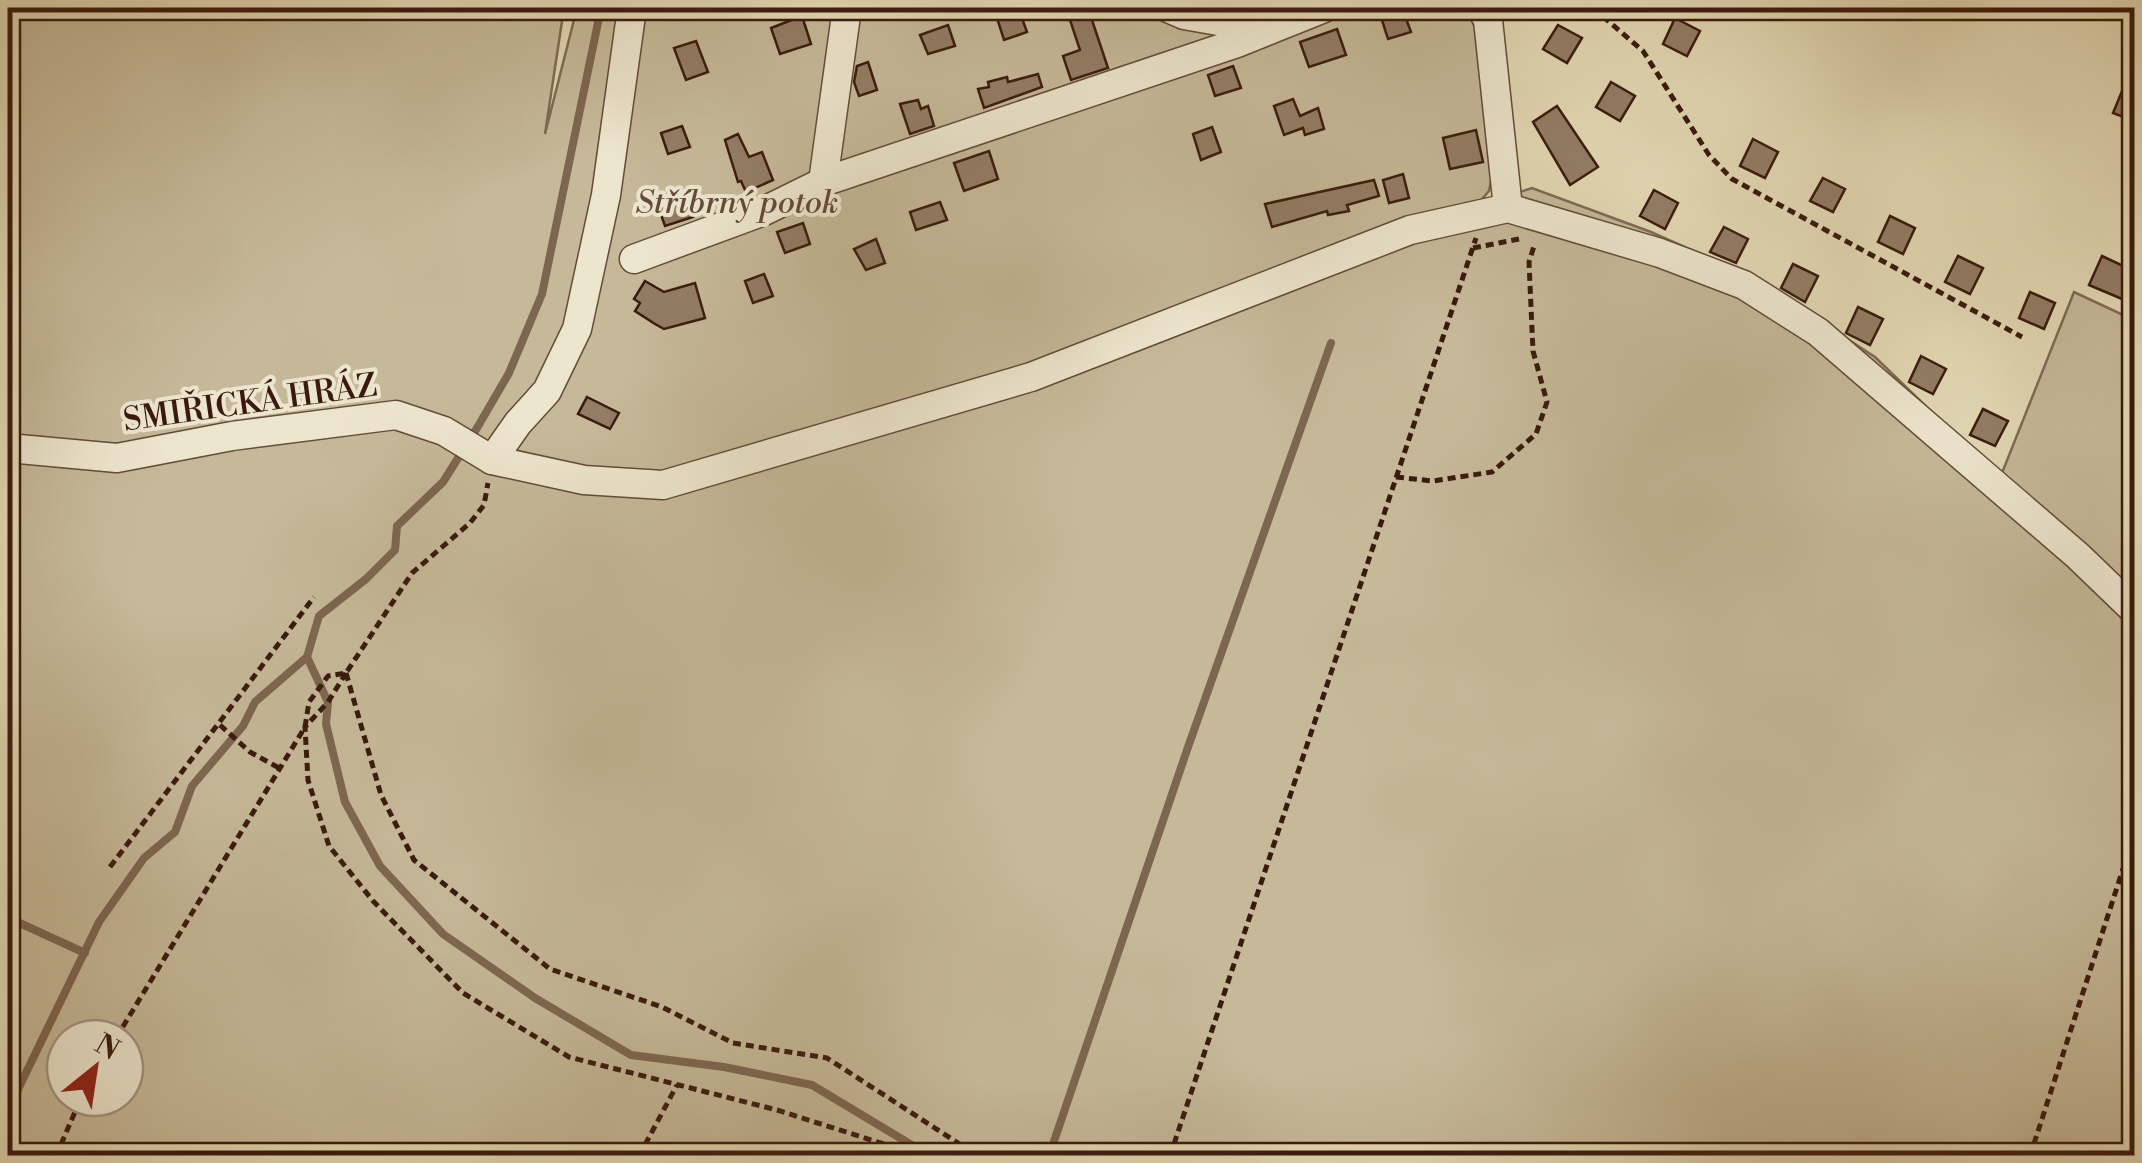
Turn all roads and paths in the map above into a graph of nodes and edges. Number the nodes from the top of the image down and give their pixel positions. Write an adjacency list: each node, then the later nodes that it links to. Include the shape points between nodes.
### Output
1 (632, 8): 16 (lane, via 606,195 577,329 546,391)
2 (847, 8): 8 (lane)
3 (1168, 8): 7 (lane)
4 (1324, 8): 7 (lane)
5 (1481, 8): 11 (lane, via 1488,20)
6 (1593, 8): 14 (path, via 1644,51 1709,155 1732,179)
7 (1272, 30): 8 (lane)
8 (822, 182): 13 (lane, via 764,212)
9 (2134, 190): 10 (path)
10 (2134, 205)
11 (1495, 211): 12 (path); 16 (lane, SMIŘICKÁ HRÁZ, via 1410,230 1031,377 662,485 584,480); 19 (lane, via 1660,254 1744,285 1818,332)
12 (1473, 248): 17 (path); 17 (path, via 1537,235 1529,262 1533,351 1547,402 1536,434 1492,472 1433,482)
13 (634, 258)
14 (2022, 337)
15 (8, 448): 16 (lane, SMIŘICKÁ HRÁZ, via 117,458 396,415 444,431)
16 (492, 460): 20 (path, via 484,505 412,573)
17 (1396, 477): 33 (path)
18 (314, 597): 21 (path)
19 (2134, 610)
20 (346, 673): 22 (path); 22 (path, via 328,676 309,702); 32 (path, via 381,794 414,860 550,968 662,1006 733,1043 827,1058)
21 (220, 725): 23 (path); 25 (path)
22 (306, 727): 23 (path); 27 (path, via 308,780 328,846 436,968 463,993 569,1057)
23 (281, 769): 26 (path)
24 (2134, 835): 34 (path)
25 (110, 867)
26 (128, 1018)
27 (677, 1085): 30 (path); 31 (path, via 777,1110)
28 (72, 1118): 29 (path)
29 (56, 1156)
30 (639, 1156)
31 (905, 1156)
32 (978, 1156)
33 (1170, 1156)
34 (2030, 1156)

